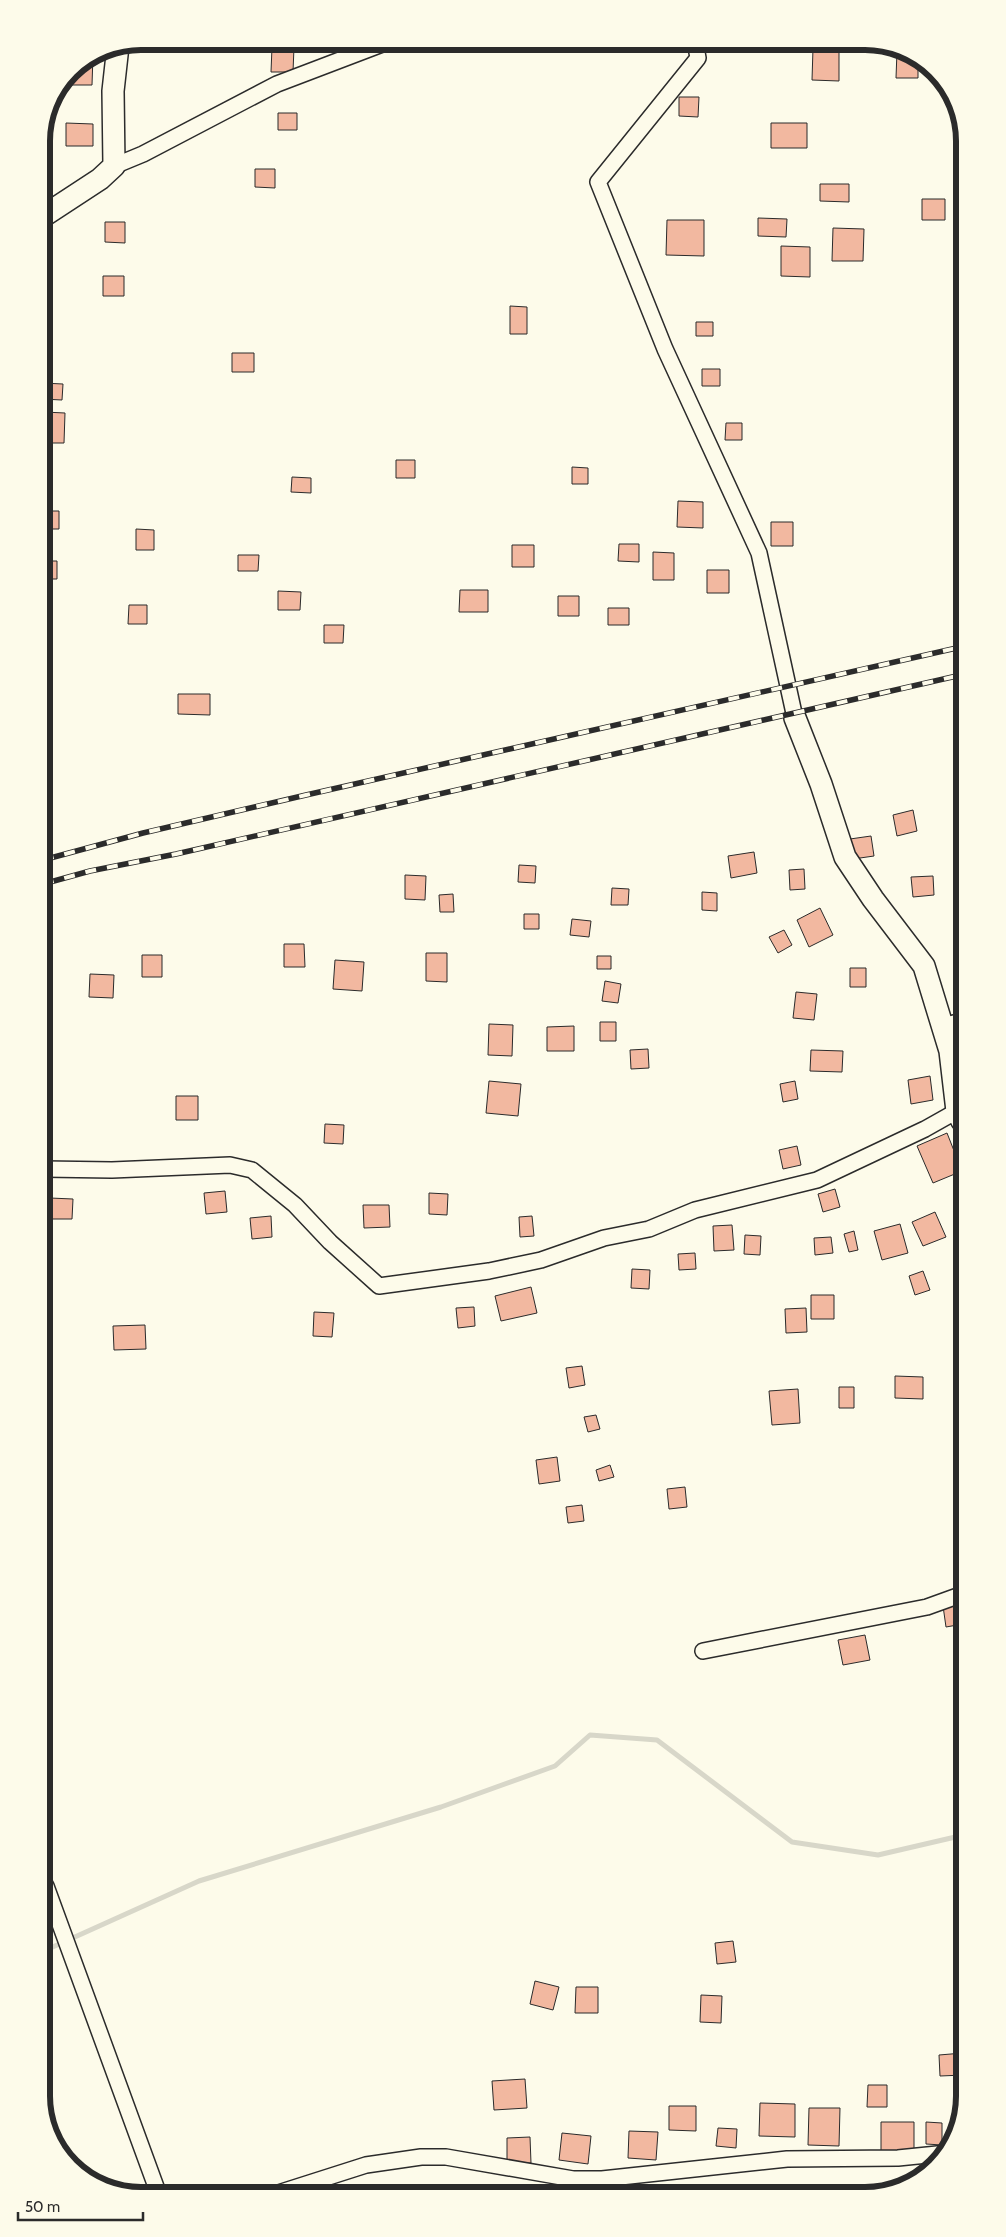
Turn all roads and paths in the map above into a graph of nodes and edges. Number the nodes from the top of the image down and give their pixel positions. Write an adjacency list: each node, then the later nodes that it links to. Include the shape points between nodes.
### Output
1 (366, 50): 4 (street, via 277,84)
2 (697, 50): 6 (street, via 698,58 598,182 665,349 759,553)
3 (117, 53): 4 (street, via 113,91)
4 (114, 166): 5 (street)
5 (50, 212)
6 (795, 718): 7 (street, via 845,857 873,900 924,966)
7 (952, 1023): 8 (street, via 950,1051)
8 (956, 1090)
9 (956, 1117): 10 (street, via 817,1180 695,1210 649,1229 604,1238 541,1260 489,1272 379,1286 252,1170 230,1165)
10 (50, 1169)
11 (956, 1597): 12 (street, via 927,1608)
12 (703, 1651)
13 (50, 1897): 15 (street)
14 (935, 2154): 16 (street, via 898,2158 787,2159 602,2179 573,2179 446,2157 421,2157 366,2165)
15 (156, 2187)
16 (297, 2187)

